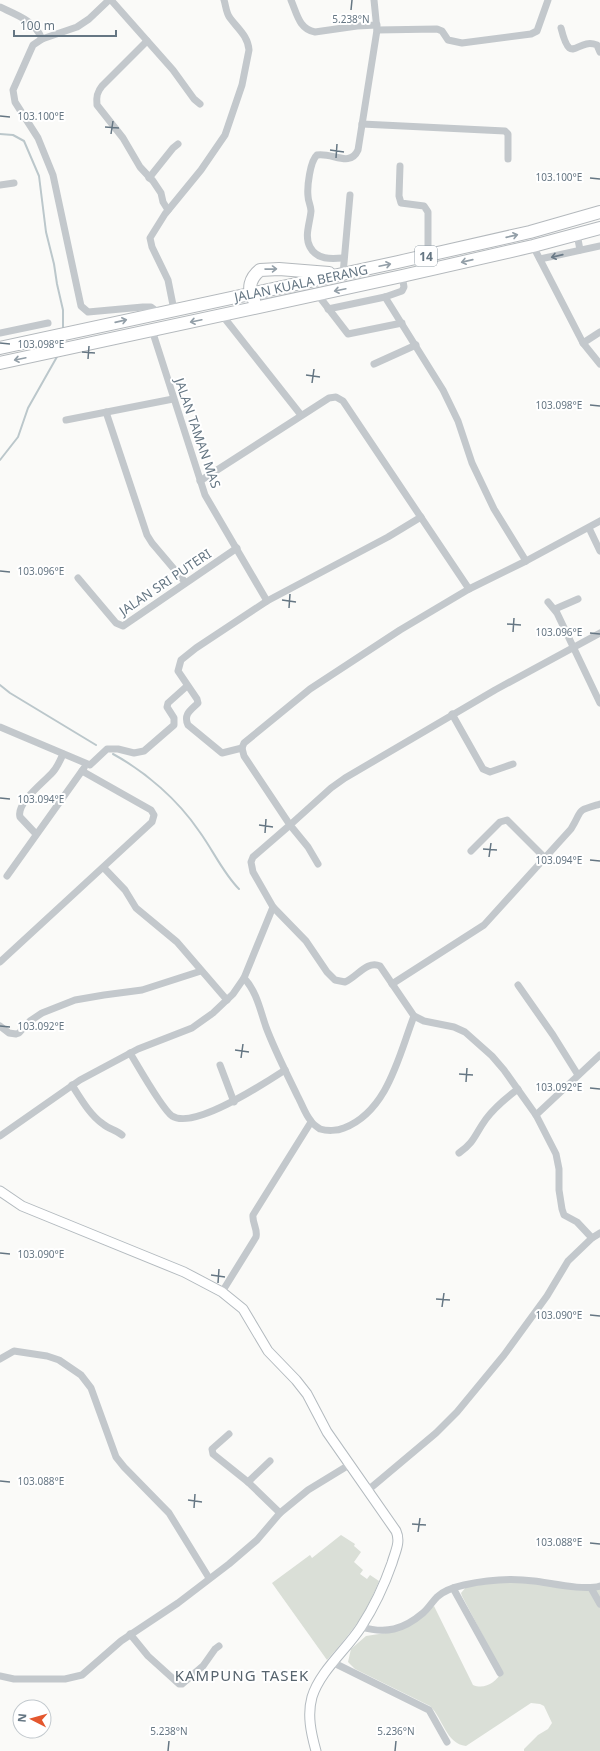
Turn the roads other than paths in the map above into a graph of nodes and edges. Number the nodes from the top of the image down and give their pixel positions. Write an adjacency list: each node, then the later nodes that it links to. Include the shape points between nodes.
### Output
1 (110, 0): 9 (street, via 77,27); 10 (street)
2 (224, 0): 21 (street, via 230,18 249,44 242,85 225,135 201,170)
3 (291, 0): 7 (street, via 300,23 309,31 356,26)
4 (374, 0): 7 (street)
5 (548, 0): 7 (street, via 537,31 531,34 462,43 448,40 442,31 437,29)
6 (0, 7): 9 (street, via 32,24)
7 (377, 28): 13 (street)
8 (560, 28): 11 (street, via 567,47 593,44 597,45)
9 (42, 39): 39 (street, via 33,45 27,56 13,96 36,133 53,175 81,306 88,312 151,307)
10 (147, 41): 12 (street); 17 (street, via 102,86 96,100)
11 (600, 52)
12 (200, 104)
13 (362, 124): 15 (street, via 506,131); 29 (street, via 358,150 354,157 345,159 317,155 312,162 310,176 310,248 322,258)
14 (178, 144): 17 (street)
15 (508, 159)
16 (400, 166): 28 (street, via 401,203 424,206 428,212)
17 (149, 178): 21 (street, via 161,193)
18 (14, 183): 19 (street)
19 (0, 185)
20 (350, 195): 29 (street)
21 (168, 210): 38 (street, via 150,242 168,280)
22 (600, 212): 28 (highway, JALAN KUALA BERANG / 14, one-way to 22, via 530,232)
23 (600, 228): 24 (highway, JALAN KUALA BERANG / 14)
24 (577, 234): 25 (highway, JALAN KUALA BERANG / 14); 27 (street)
25 (533, 246): 30 (street); 32 (highway, JALAN KUALA BERANG / 14, one-way to 32)
26 (600, 246): 27 (street)
27 (580, 250): 30 (street, one-way to 30)
28 (428, 255): 31 (highway, JALAN KUALA BERANG / 14, one-way to 28)
29 (343, 258): 31 (street)
30 (540, 259): 47 (street)
31 (342, 274): 33 (highway, JALAN KUALA BERANG / 14); 33 (highway, one-way to 31, via 251,280 260,270 268,268)
32 (402, 276): 34 (highway, JALAN KUALA BERANG / 14, one-way to 34); 35 (street, via 404,290)
33 (251, 294): 36 (highway, via 257,303 262,305); 38 (highway, JALAN KUALA BERANG / 14)
34 (318, 294): 36 (highway, JALAN KUALA BERANG / 14); 37 (street)
35 (385, 296): 37 (street); 42 (street)
36 (276, 304): 40 (highway, JALAN KUALA BERANG / 14)
37 (328, 309): 42 (street, via 348,334)
38 (174, 310): 39 (highway, JALAN KUALA BERANG / 14)
39 (159, 313): 48 (highway, JALAN KUALA BERANG / 14, one-way to 39)
40 (222, 315): 43 (highway, JALAN KUALA BERANG / 14, one-way to 43); 56 (street)
41 (48, 323): 44 (street)
42 (402, 323): 49 (street)
43 (152, 330): 51 (highway, JALAN KUALA BERANG / 14, one-way to 51); 54 (street, JALAN TAMAN MAS)
44 (9, 331): 46 (street); 48 (street)
45 (600, 332): 47 (street)
46 (0, 333)
47 (583, 343): 53 (street)
48 (12, 345): 50 (highway, JALAN KUALA BERANG / 14)
49 (416, 345): 52 (street); 64 (street, via 458,421 472,463 494,509)
50 (0, 348)
51 (0, 363)
52 (374, 364)
53 (600, 364)
54 (173, 399): 55 (street); 58 (street, JALAN TAMAN MAS)
55 (106, 412): 57 (street); 66 (street, via 147,535)
56 (302, 415): 58 (street); 59 (street, via 332,396 340,398)
57 (66, 420)
58 (200, 481): 62 (street, JALAN TAMAN MAS, via 205,495)
59 (421, 517): 67 (street); 69 (street)
60 (600, 521): 61 (street)
61 (589, 528): 63 (street); 64 (street)
62 (236, 548): 66 (street, JALAN SRI PUTERI); 69 (street, JALAN TAMAN MAS)
63 (600, 550)
64 (526, 561): 67 (street)
65 (78, 578): 66 (street, JALAN SRI PUTERI, via 116,623 123,626)
66 (185, 582)
67 (469, 589): 78 (street, via 400,630 310,689 244,743)
68 (578, 599): 71 (street)
69 (267, 601): 74 (street, via 182,660 178,671)
70 (548, 602): 71 (street)
71 (555, 609): 73 (street)
72 (600, 634): 73 (street)
73 (574, 647): 75 (street); 76 (street)
74 (187, 686): 78 (street, via 198,703 187,713 188,725 222,753); 81 (street, via 167,707 174,718 174,725 144,751 134,753 118,749 107,750 93,764)
75 (600, 703)
76 (452, 714): 80 (street, via 483,769 490,772); 84 (street, via 345,778)
77 (0, 727): 79 (street)
78 (242, 748): 84 (street, via 244,756)
79 (63, 754): 81 (street); 85 (street, via 55,769 31,793 20,809 20,817)
80 (513, 764)
81 (87, 765): 82 (street)
82 (82, 772): 85 (street); 89 (street, via 151,810 154,815 152,822)
83 (600, 804): 87 (street, via 579,811 571,829)
84 (290, 824): 88 (street); 91 (street, via 252,857 253,872)
85 (36, 834): 90 (street)
86 (471, 851): 87 (street, via 500,822 507,820)
87 (544, 857): 95 (street, via 484,925)
88 (318, 864)
89 (104, 868): 92 (street); 93 (street, via 125,890 136,908 177,942)
90 (7, 876)
91 (273, 907): 94 (street); 95 (street, via 306,941 335,980 345,982 368,966 376,964)
92 (0, 962)
93 (201, 971): 97 (street); 99 (street, via 142,990 76,1000 42,1013 16,1034 9,1033)
94 (244, 978): 97 (street); 103 (street, via 256,996 266,1027)
95 (392, 984): 98 (street)
96 (518, 985): 104 (street)
97 (227, 1000): 100 (street, via 192,1028)
98 (414, 1016): 106 (street, via 465,1032 492,1056); 109 (street, via 383,1094 364,1116 341,1129 320,1129)
99 (0, 1026)
100 (130, 1053): 105 (street); 107 (street, via 168,1113 174,1117 189,1118)
101 (600, 1055): 104 (street)
102 (220, 1065): 107 (street)
103 (285, 1070): 107 (street); 109 (street)
104 (578, 1076): 108 (street)
105 (72, 1086): 110 (street, via 93,1116); 111 (street)
106 (518, 1089): 108 (street); 112 (street, via 496,1108 470,1144)
107 (234, 1102)
108 (536, 1115): 115 (street, via 556,1154 559,1169 558,1190 564,1215 577,1222)
109 (311, 1122): 116 (street, via 253,1215 256,1237)
110 (122, 1135)
111 (0, 1136)
112 (459, 1153)
113 (0, 1191): 116 (street, via 22,1206 184,1272)
114 (600, 1233): 115 (street)
115 (592, 1238): 122 (street, via 568,1262 504,1355 457,1412)
116 (222, 1292): 120 (street, via 243,1309 268,1351 307,1394 327,1432)
117 (0, 1359): 124 (street, via 14,1351 47,1356 59,1360 86,1381 91,1388 116,1457 169,1513)
118 (229, 1434): 121 (street, via 211,1451)
119 (270, 1461): 121 (street)
120 (349, 1465): 122 (street); 123 (street, via 308,1490)
121 (248, 1482): 123 (street)
122 (367, 1491): 129 (street, via 396,1531 398,1540 380,1594)
123 (280, 1513): 124 (street, via 257,1540)
124 (209, 1578): 130 (street, via 178,1603)
125 (600, 1586): 127 (street)
126 (453, 1588): 127 (street, via 499,1580); 129 (street, via 439,1595 422,1614 393,1630 375,1631); 133 (street)
127 (591, 1588): 128 (street)
128 (600, 1604)
129 (361, 1627): 132 (street)
130 (130, 1634): 131 (street, via 148,1656 179,1684 203,1666); 134 (street, via 82,1675 14,1679)
131 (219, 1646)
132 (334, 1663): 135 (street, via 429,1710); 136 (street, via 315,1689 311,1702 310,1724)
133 (500, 1673)
134 (0, 1676)
135 (447, 1742)
136 (316, 1751)

